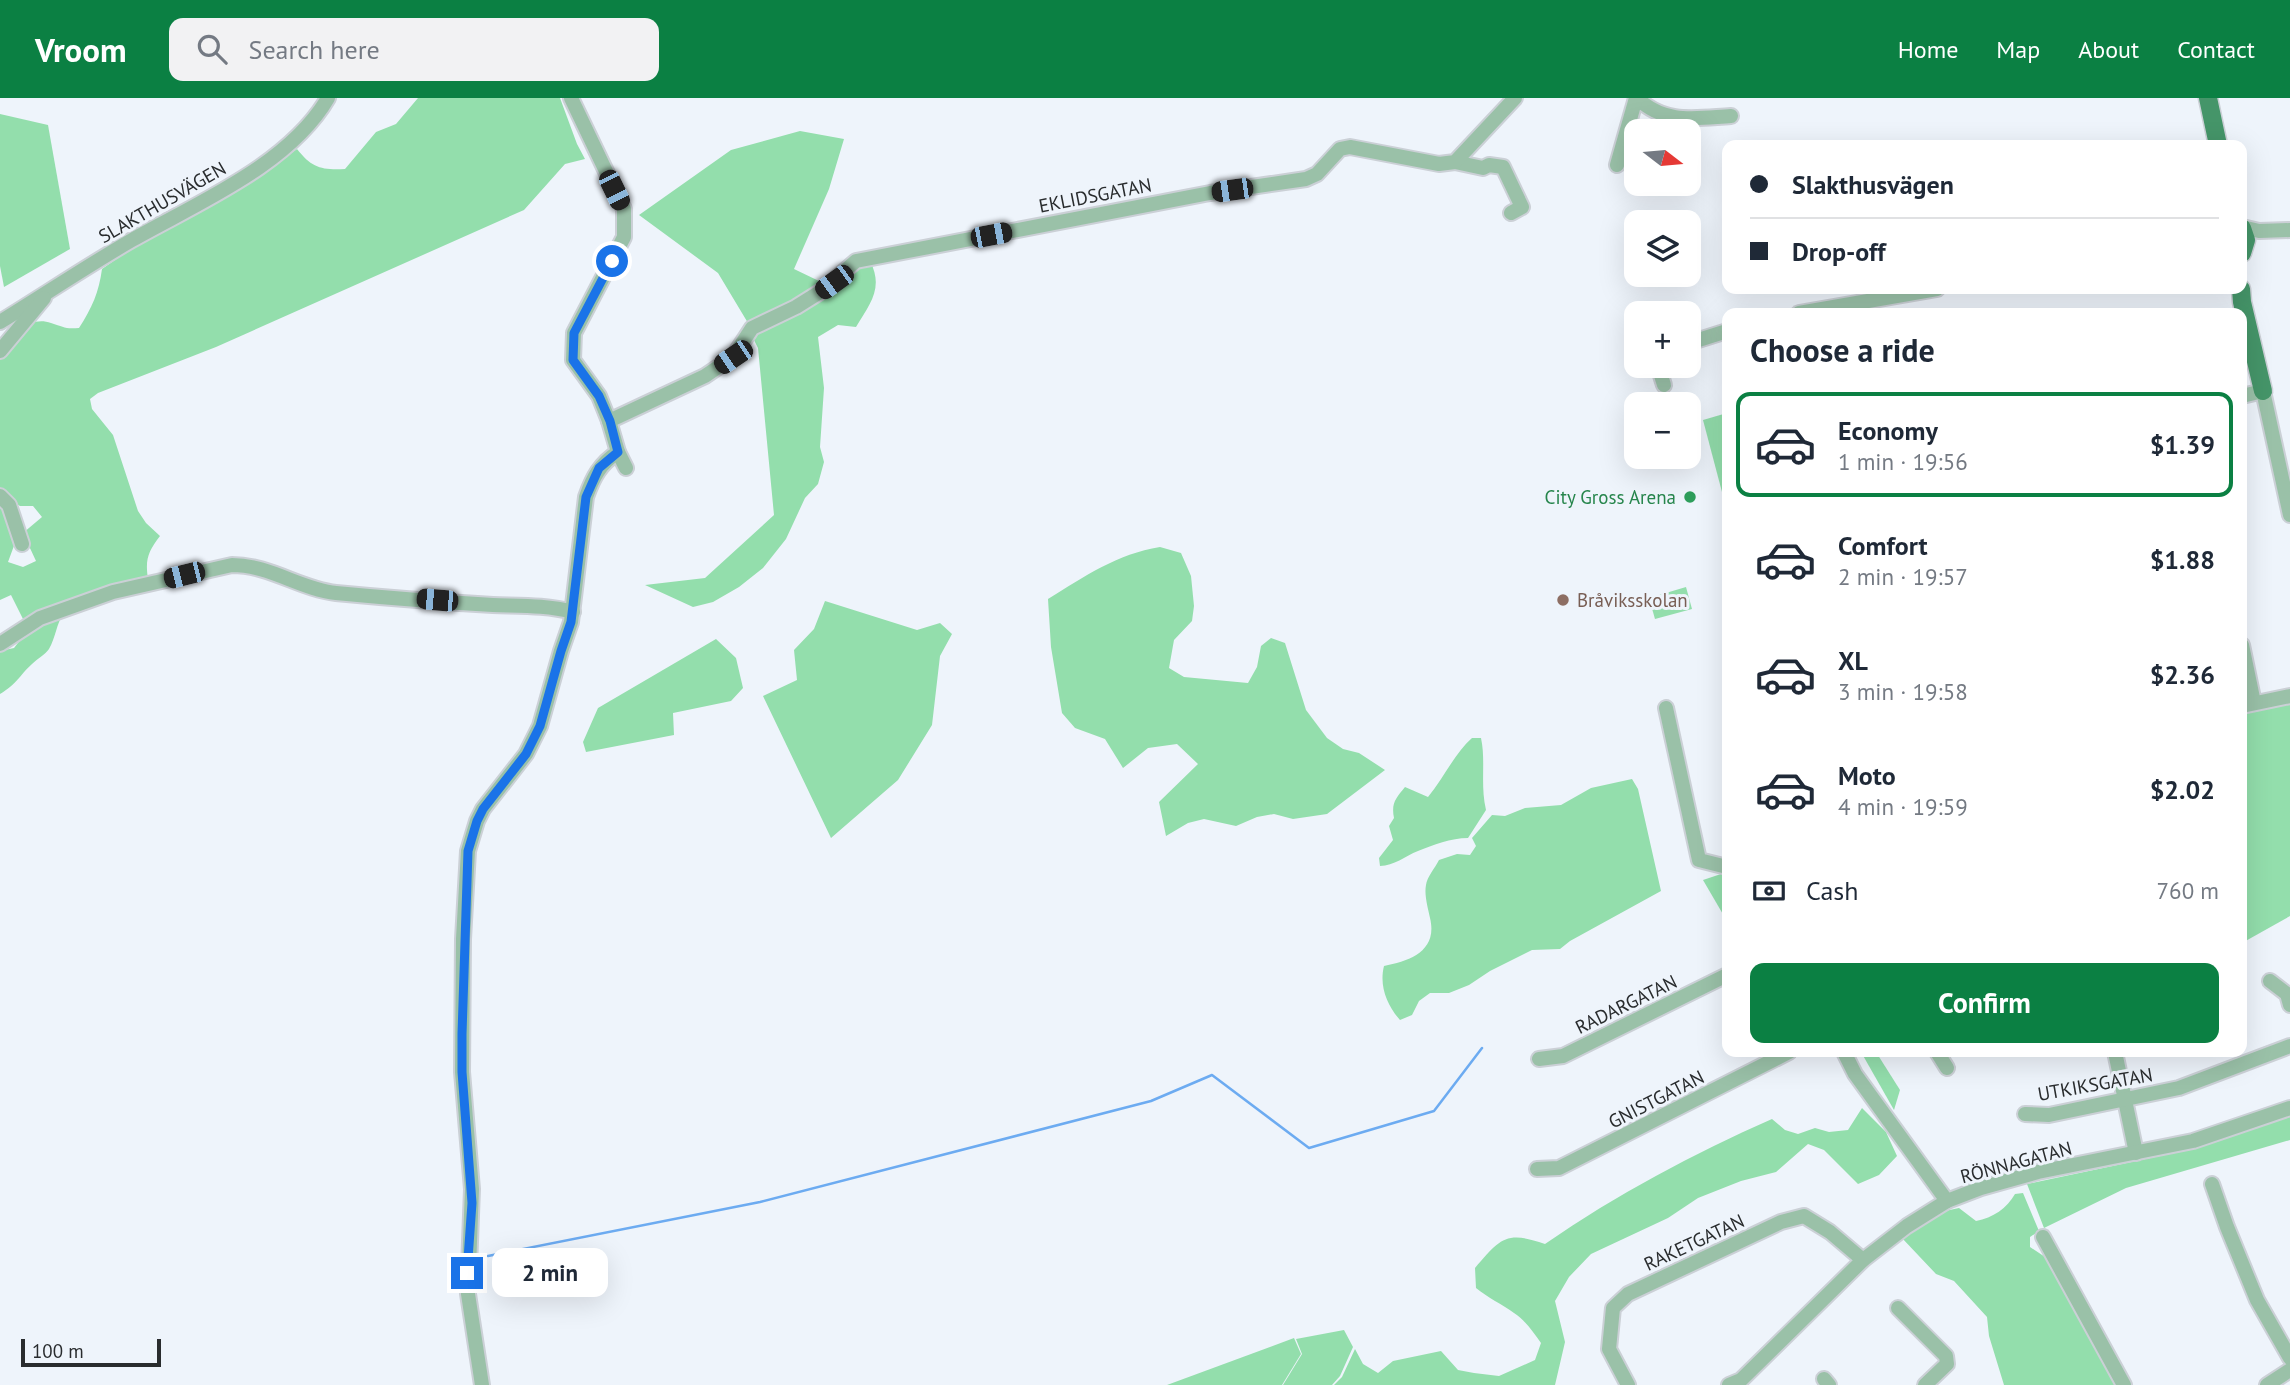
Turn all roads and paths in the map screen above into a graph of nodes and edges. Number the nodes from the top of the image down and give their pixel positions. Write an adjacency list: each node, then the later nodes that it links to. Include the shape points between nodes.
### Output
1 (328, 98): 15 (street, SLAKTHUSVÄGEN, via 319,114 280,153)
2 (571, 98): 27 (street, via 624,209 624,237 574,333 573,360 599,396)
3 (1515, 98): 9 (street)
4 (1636, 98): 6 (street, via 1667,117); 10 (street)
5 (2207, 98): 7 (main road); 8 (main road)
6 (1731, 116)
7 (2208, 140)
8 (2217, 140)
9 (1455, 162): 11 (street, EKLIDSGATAN, via 1503,167 1522,207); 27 (street, EKLIDSGATAN, via 1439,164 1340,149 1317,174 1306,179 856,261 820,292 752,328 733,357 705,376)
10 (1617, 165)
11 (1511, 213)
12 (2247, 229): 13 (street)
13 (2285, 231): 14 (street)
14 (2247, 251)
15 (44, 294): 18 (street, SLAKTHUSVÄGEN); 22 (street)
16 (1908, 294): 17 (street)
17 (1828, 308)
18 (0, 322)
19 (2247, 326): 25 (main road)
20 (1722, 333): 21 (street)
21 (1701, 339)
22 (0, 351)
23 (1661, 378): 24 (street)
24 (1664, 385)
25 (2263, 391): 26 (street); 31 (street)
26 (2247, 395)
27 (610, 421): 28 (street)
28 (618, 452): 29 (street); 33 (street, via 599,468 586,497)
29 (626, 468)
30 (0, 496): 32 (street, via 13,512)
31 (2290, 515)
32 (22, 544)
33 (573, 612): 34 (street, via 335,593 263,569 232,565 113,592 40,618); 62 (street, via 536,736 483,809 466,863 462,1072 472,1189 467,1273)
34 (0, 644)
35 (2290, 696): 36 (street)
36 (2248, 705)
37 (1666, 708): 38 (street, via 1699,860)
38 (1722, 866)
39 (1722, 977): 47 (street, RADARGATAN, via 1563,1056)
40 (2270, 981): 41 (street, via 2287,994)
41 (2290, 1005)
42 (2290, 1046): 49 (street, UTKIKSGATAN, via 2179,1088)
43 (1780, 1057): 53 (street, GNISTGATAN, via 1559,1168)
44 (1846, 1057): 55 (street)
45 (1940, 1057): 48 (street)
46 (2116, 1057): 49 (street)
47 (1539, 1059)
48 (1947, 1068)
49 (2124, 1100): 51 (street, UTKIKSGATAN, via 2049,1115); 52 (street)
50 (2290, 1108): 52 (street, RÖNNAGATAN, via 2193,1141)
51 (2025, 1114)
52 (2136, 1153): 55 (street, RÖNNAGATAN, via 2038,1172)
53 (1537, 1169)
54 (2212, 1184): 59 (street, via 2257,1300)
55 (1947, 1201): 57 (street, RÖNNAGATAN)
56 (2043, 1237): 65 (street)
57 (1863, 1259): 61 (street, RÖNNAGATAN); 63 (street, RAKETGATAN, via 1804,1216 1781,1222 1628,1294 1613,1308 1609,1349)
58 (1898, 1308): 64 (street, via 1946,1356 1947,1364)
59 (2290, 1358)
60 (2290, 1370): 66 (street)
61 (1738, 1383)
62 (482, 1385)
63 (1628, 1385)
64 (1925, 1385)
65 (2124, 1385)
66 (2267, 1385)

